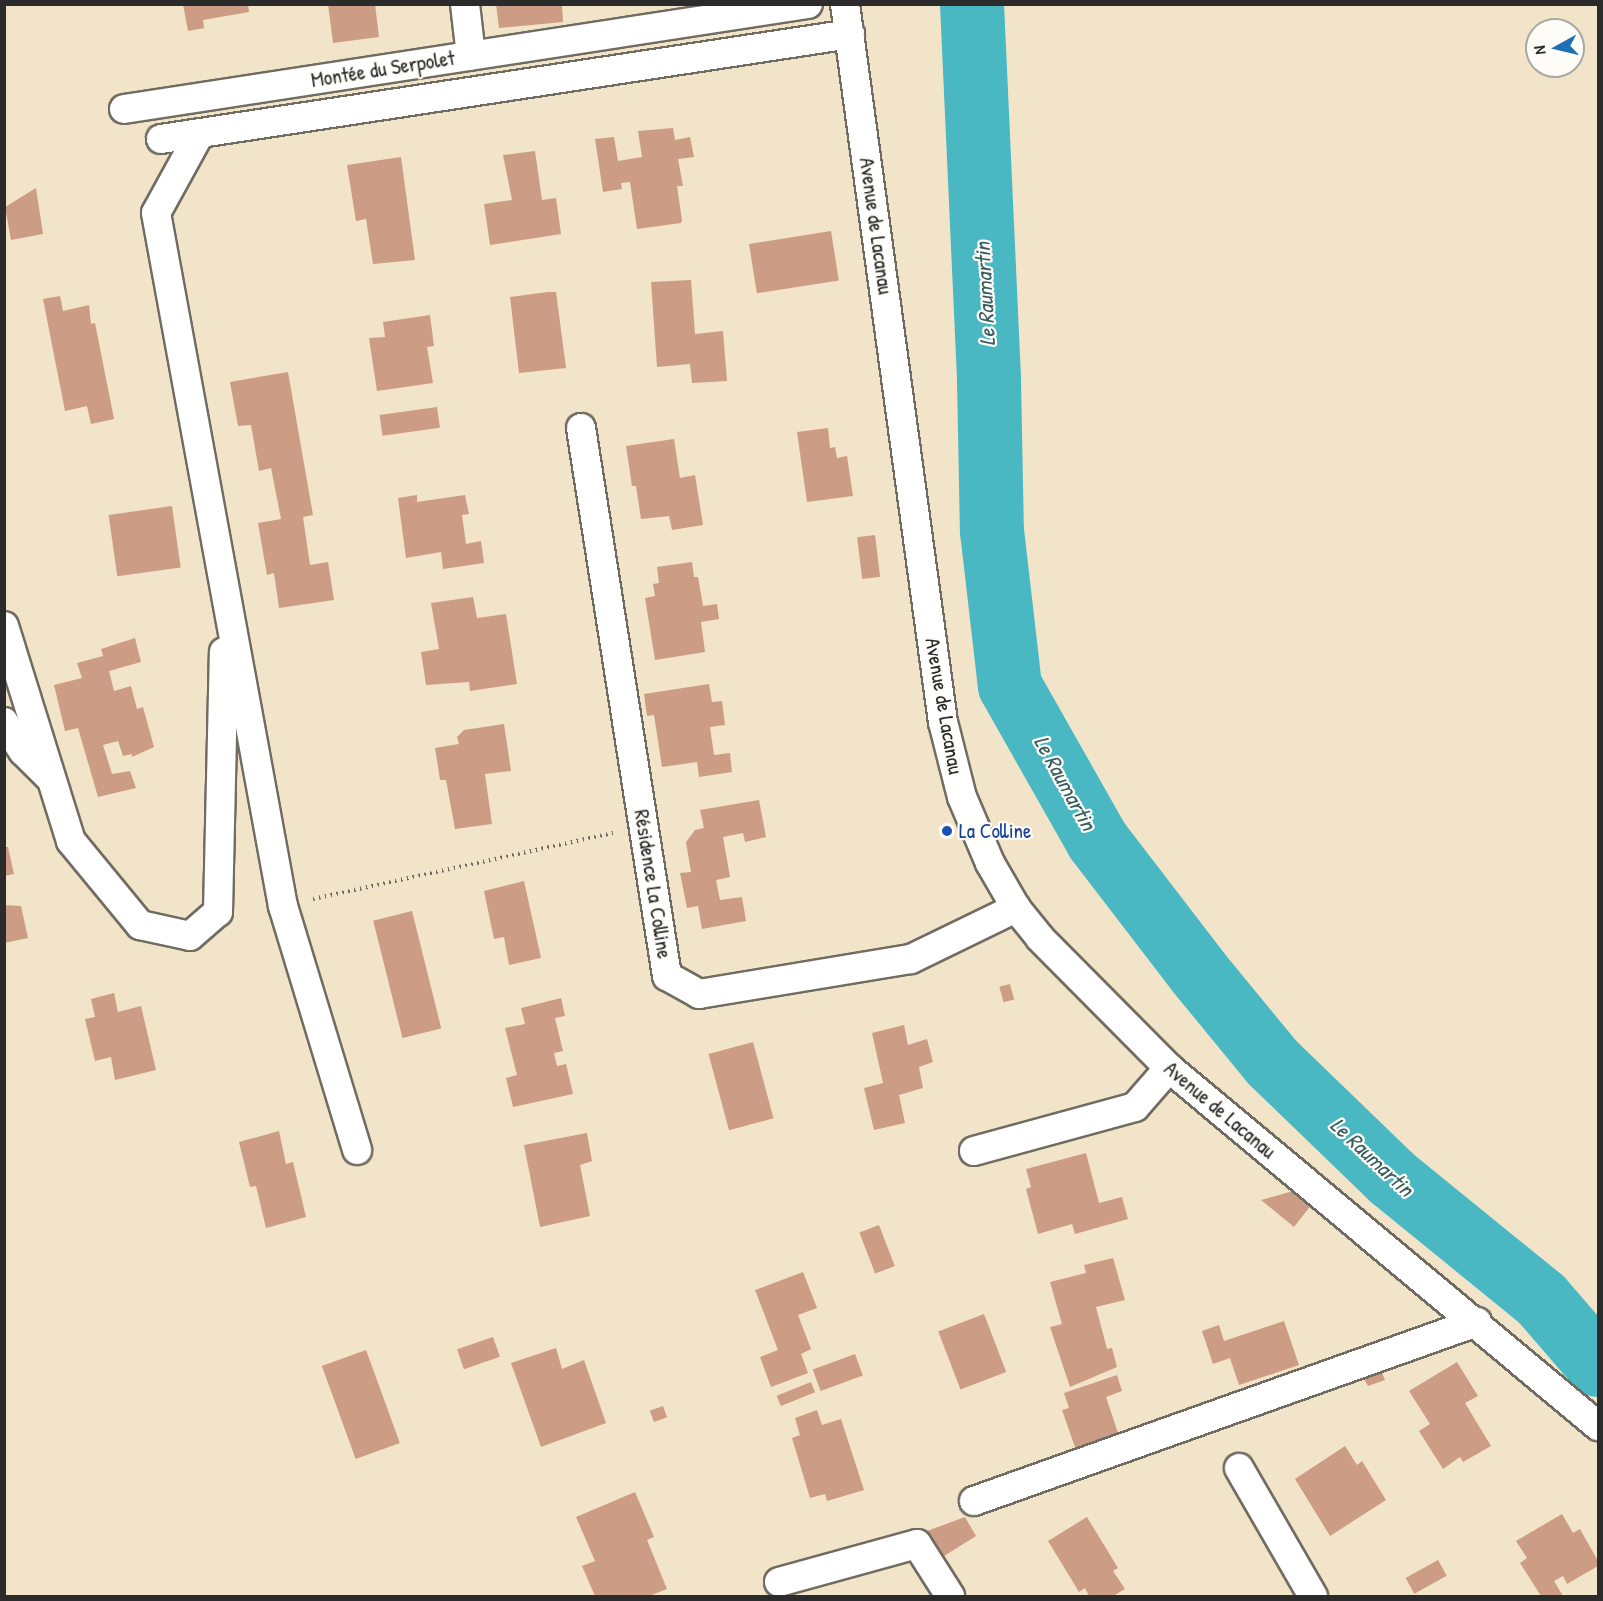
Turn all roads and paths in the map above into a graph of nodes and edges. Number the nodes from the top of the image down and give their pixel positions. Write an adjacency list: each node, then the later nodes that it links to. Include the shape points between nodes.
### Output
1 (465, 4): 6 (street)
2 (808, 4): 4 (street, Montée du Serpolet)
3 (845, 4): 5 (street, Avenue de Lacanau)
4 (641, 17): 6 (street, Montée du Serpolet)
5 (850, 34): 8 (street); 17 (street, Avenue de Lacanau, via 943,722 974,829)
6 (471, 56): 7 (street, Montée du Serpolet)
7 (124, 109)
8 (200, 133): 9 (street); 11 (street, via 156,213)
9 (161, 139)
10 (581, 428): 15 (street, Résidence La Colline)
11 (225, 593): 14 (street, via 218,912 190,936 141,925 71,841); 16 (street)
12 (4, 626): 14 (street)
13 (4, 722): 14 (street, via 22,751)
14 (52, 781)
15 (644, 826): 16 (path); 17 (street, Résidence La Colline, via 667,976 699,994 911,958)
16 (283, 906): 19 (street)
17 (1016, 908): 18 (street, Avenue de Lacanau, via 1065,966)
18 (1169, 1068): 20 (street, via 1135,1107); 21 (street, Avenue de Lacanau)
19 (357, 1150)
20 (974, 1151)
21 (1477, 1322): 22 (street, Avenue de Lacanau); 24 (street)
22 (1599, 1426)
23 (1239, 1468): 27 (street)
24 (974, 1501)
25 (779, 1582): 26 (street, via 917,1544)
26 (950, 1596)
27 (1312, 1596)

